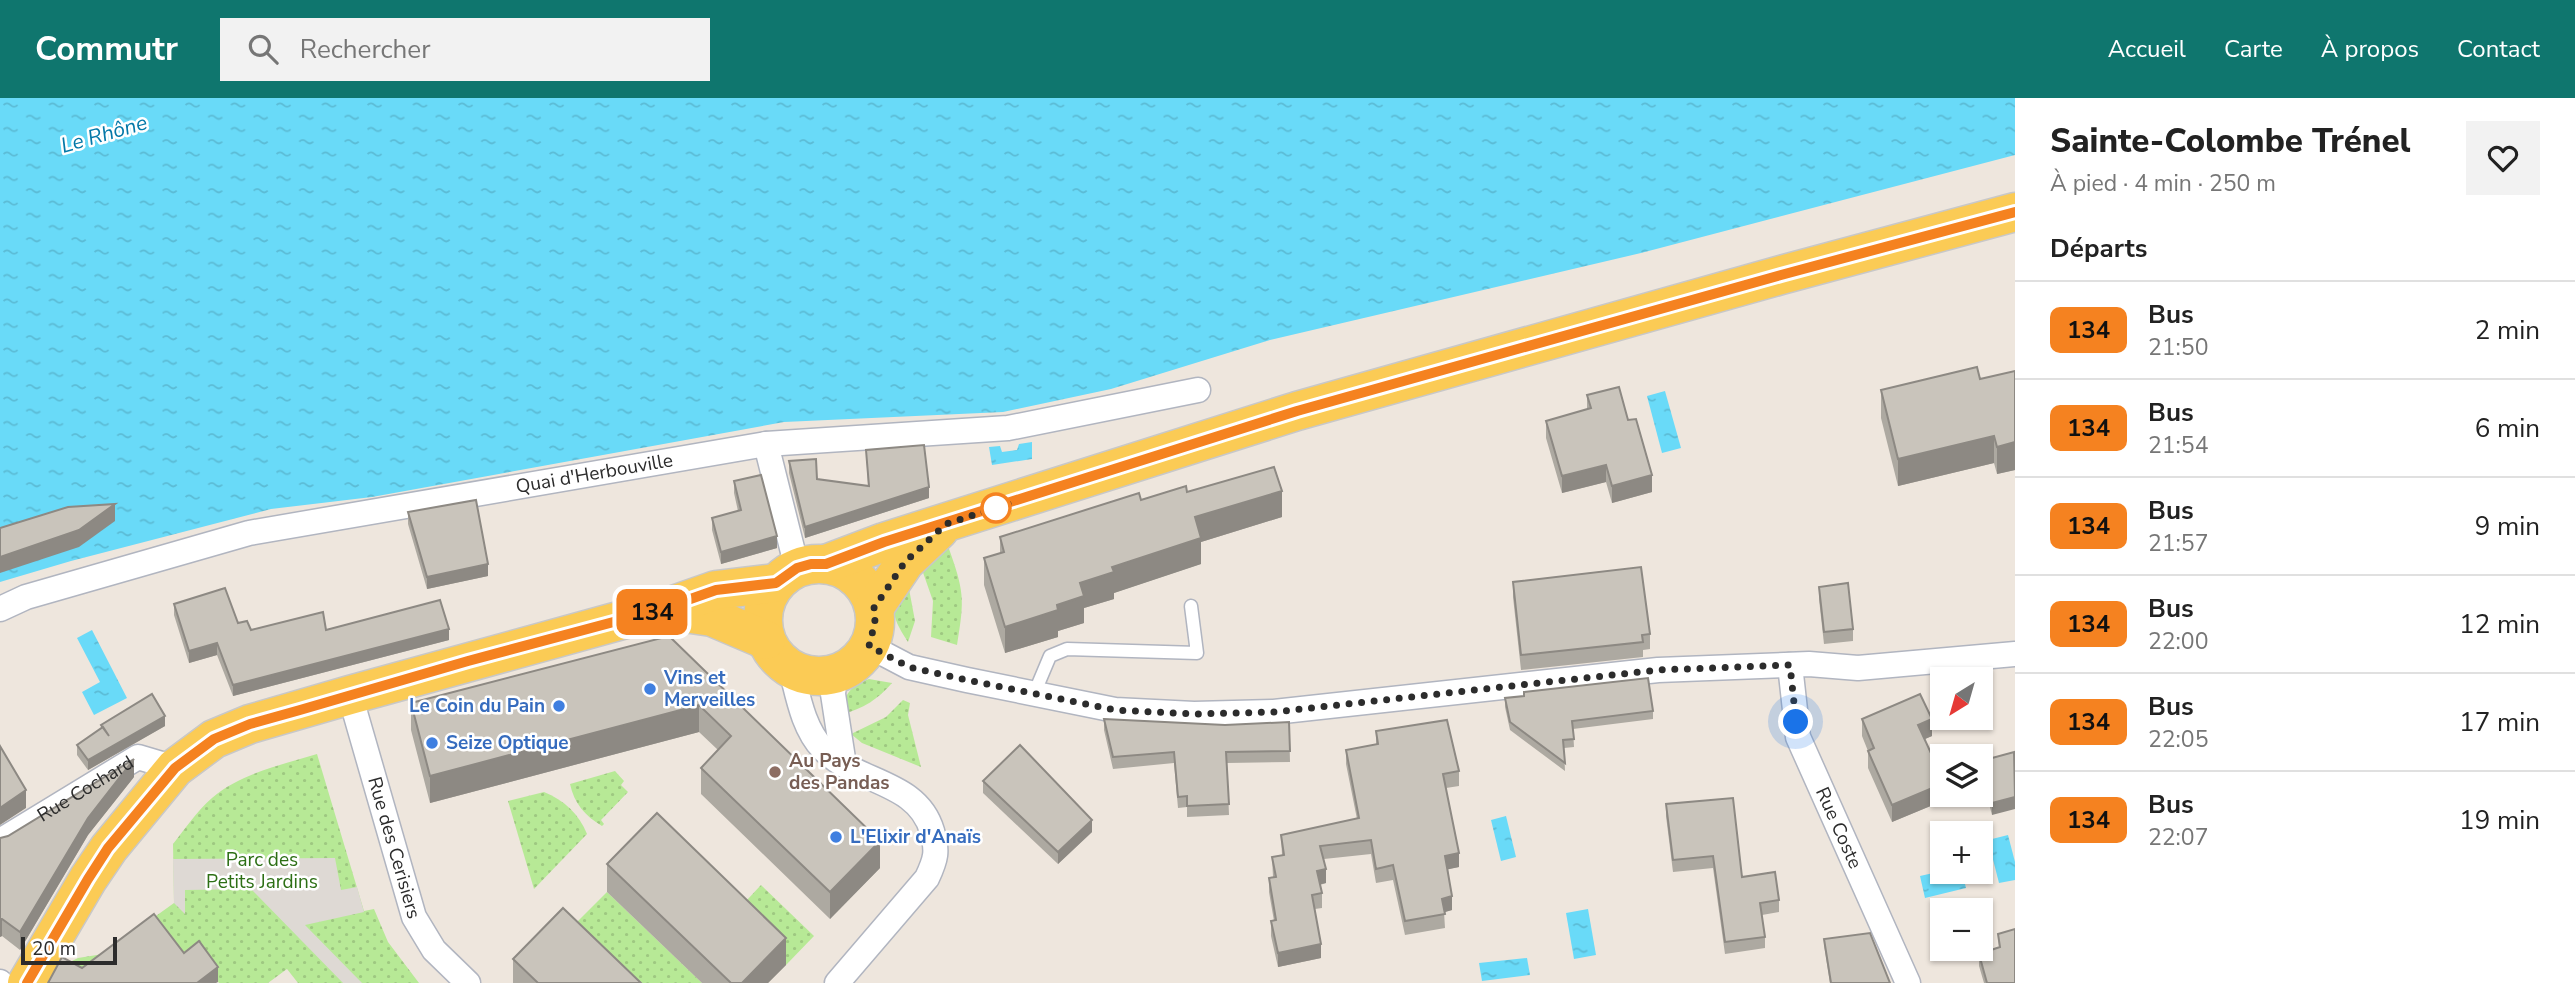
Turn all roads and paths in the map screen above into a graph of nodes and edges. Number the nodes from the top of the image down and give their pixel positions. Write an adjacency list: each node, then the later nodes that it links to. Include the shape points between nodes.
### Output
1 (2015, 212): 4 (main road, via 1297,411)
2 (1198, 390): 3 (street, Quai d'Herbouville, via 1008,428)
3 (766, 444): 5 (street); 7 (street, Quai d'Herbouville, via 249,533)
4 (946, 524): 5 (main road); 8 (main road, via 905,562)
5 (800, 572): 8 (main road, via 843,569 868,592); 9 (main road, via 716,590); 10 (main road, via 768,596 763,625)
6 (1191, 606): 16 (lane, via 1197,653 1067,649 1050,656)
7 (0, 608)
8 (874, 608): 11 (main road)
9 (662, 609): 10 (main road, via 712,617); 17 (main road)
10 (766, 640): 14 (main road)
11 (869, 646): 15 (main road, via 856,663); 16 (street, via 909,667)
12 (2015, 654): 13 (street, via 1858,668)
13 (1790, 665): 16 (street, via 1658,670 1274,712 1115,710); 24 (street, Rue Coste, via 1798,737)
14 (791, 669): 15 (main road, via 812,677); 18 (street, via 807,726 823,749)
15 (835, 674): 18 (street, via 833,694)
16 (1034, 694)
17 (349, 695): 19 (main road, via 214,739); 22 (street, Rue des Cerisiers, via 414,917 434,950)
18 (844, 765): 23 (street, via 917,803 931,825 937,847 927,877)
19 (175, 768): 20 (street, Rue Cochard, via 138,757); 21 (main road, via 102,858)
20 (3, 833)
21 (27, 983)
22 (468, 983)
23 (837, 983)
24 (1908, 983)

